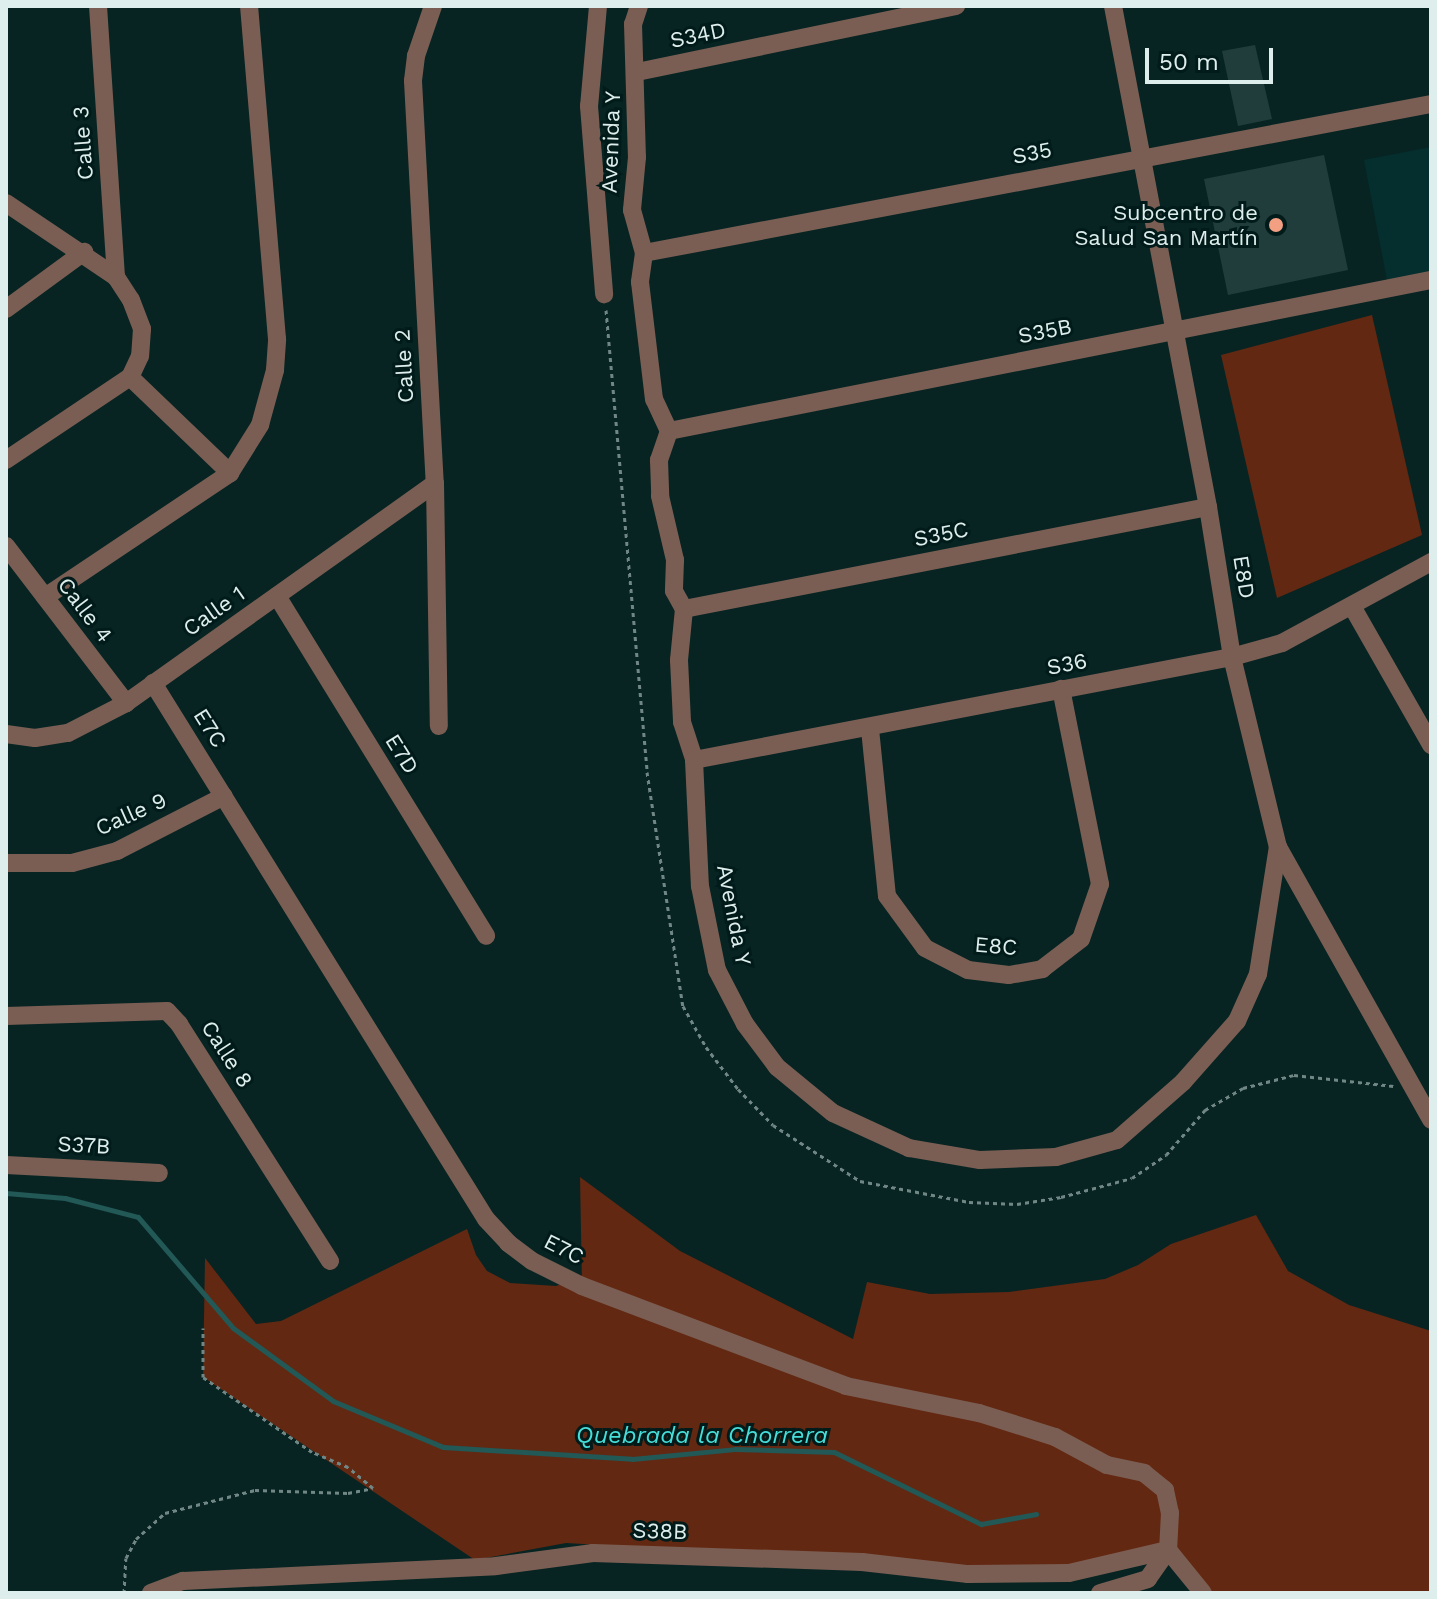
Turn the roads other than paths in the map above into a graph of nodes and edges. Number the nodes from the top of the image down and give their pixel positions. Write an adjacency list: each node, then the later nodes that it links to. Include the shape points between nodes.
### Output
1 (98, 6): 14 (street, Calle 3)
2 (249, 6): 22 (street, via 277,339 275,370 260,425)
3 (433, 6): 23 (street, Calle 2, via 413,81)
4 (598, 6): 16 (street, via 589,106)
5 (639, 6): 8 (street, Avenida Y, via 633,24)
6 (956, 6): 8 (street, S34D)
7 (1113, 6): 10 (street, E8D)
8 (637, 72): 13 (street, Avenida Y, via 632,210)
9 (1431, 104): 10 (street, S35)
10 (1139, 157): 13 (street, S35); 18 (street, E8D)
11 (6, 203): 12 (street)
12 (84, 252): 14 (street); 17 (street)
13 (644, 253): 20 (street, Avenida Y, via 640,282 654,399)
14 (116, 277): 19 (street, via 142,329 140,356)
15 (1431, 280): 18 (street, S35B)
16 (604, 294)
17 (6, 309)
18 (1174, 330): 20 (street, S35B); 24 (street, E8D)
19 (130, 377): 21 (street); 22 (street)
20 (669, 431): 30 (street, Avenida Y, via 659,460 660,496 675,560 674,591)
21 (6, 460)
22 (230, 473): 28 (street)
23 (435, 483): 27 (street, Calle 1); 35 (street, Calle 2)
24 (1208, 507): 30 (street, S35C); 31 (street, E8D)
25 (6, 546): 28 (street, Calle 4)
26 (1431, 562): 29 (street, S36)
27 (277, 596): 32 (street, Calle 1); 43 (street, E7D)
28 (45, 597): 34 (street, Calle 4)
29 (1353, 608): 31 (street, S36, via 1282,643); 38 (street)
30 (684, 609): 39 (street, Avenida Y, via 679,660 682,722)
31 (1232, 657): 33 (street, S36); 41 (street, E8D)
32 (153, 683): 34 (street, Calle 1); 40 (street, E7C)
33 (1061, 689): 36 (street, S36); 36 (street, E8C, via 1100,884 1081,939 1042,969 1009,975 968,970 925,948 887,896)
34 (126, 703): 37 (street, Calle 1, via 68,733 35,738)
35 (439, 726)
36 (870, 729): 39 (street, S36)
37 (6, 734)
38 (1430, 739)
39 (694, 760): 41 (street, Avenida Y, via 700,886 717,970 745,1024 777,1067 833,1113 909,1148 980,1160 1056,1157 1117,1140 1183,1082 1237,1021 1258,974)
40 (224, 796): 42 (street, Calle 9, via 117,851 72,863); 49 (street, E7C, via 486,1219 508,1243 582,1286 846,1386 979,1413 1055,1437 1107,1465 1144,1473 1165,1490)
41 (1278, 847): 45 (street, E8D)
42 (6, 863)
43 (486, 936)
44 (6, 1016): 48 (street, Calle 8, via 167,1011)
45 (1431, 1120)
46 (6, 1165): 47 (street, S37B)
47 (159, 1173)
48 (330, 1261)
49 (1168, 1550): 50 (street, S38B, via 1055,1573 968,1574 862,1562 593,1553 496,1566 183,1581); 51 (street, via 1148,1579); 52 (street)
50 (151, 1593)
51 (1100, 1593)
52 (1203, 1593)

